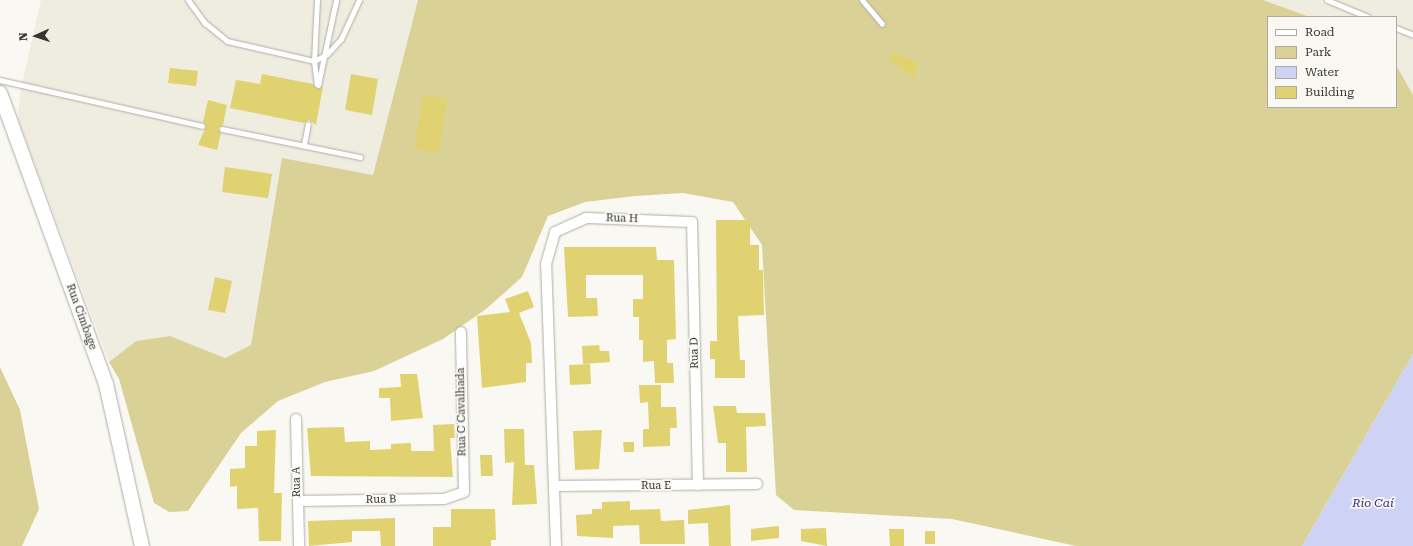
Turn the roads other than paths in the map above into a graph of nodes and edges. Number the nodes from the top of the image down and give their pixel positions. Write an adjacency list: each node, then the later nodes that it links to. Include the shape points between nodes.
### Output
1 (188, 0): 12 (lane, via 205,22 227,41)
2 (317, 0): 12 (lane)
3 (336, 0): 11 (lane)
4 (359, 0): 11 (lane, via 340,39)
5 (862, 0): 8 (lane)
6 (1327, 0): 7 (lane)
7 (1366, 16)
8 (882, 24)
9 (1397, 28): 10 (lane)
10 (1413, 35)
11 (327, 54): 12 (lane); 12 (lane, via 318,85)
12 (314, 61)
13 (0, 80): 16 (lane)
14 (0, 93): 28 (street, Rua Cimbage, via 106,384)
15 (308, 124): 18 (lane)
16 (202, 126)
17 (222, 129): 18 (lane)
18 (304, 144): 19 (lane)
19 (360, 158)
20 (692, 222): 24 (street, Rua D); 25 (street, Rua H, via 586,218 555,232 546,264)
21 (461, 332): 26 (street, Rua C Cavalhada)
22 (296, 419): 27 (street, Rua A)
23 (757, 484): 24 (street, Rua E)
24 (698, 485): 25 (street, Rua E)
25 (555, 486): 30 (street)
26 (464, 492): 27 (street, Rua B, via 444,499)
27 (298, 501): 29 (street, Rua A)
28 (142, 546)
29 (299, 546)
30 (556, 546)

